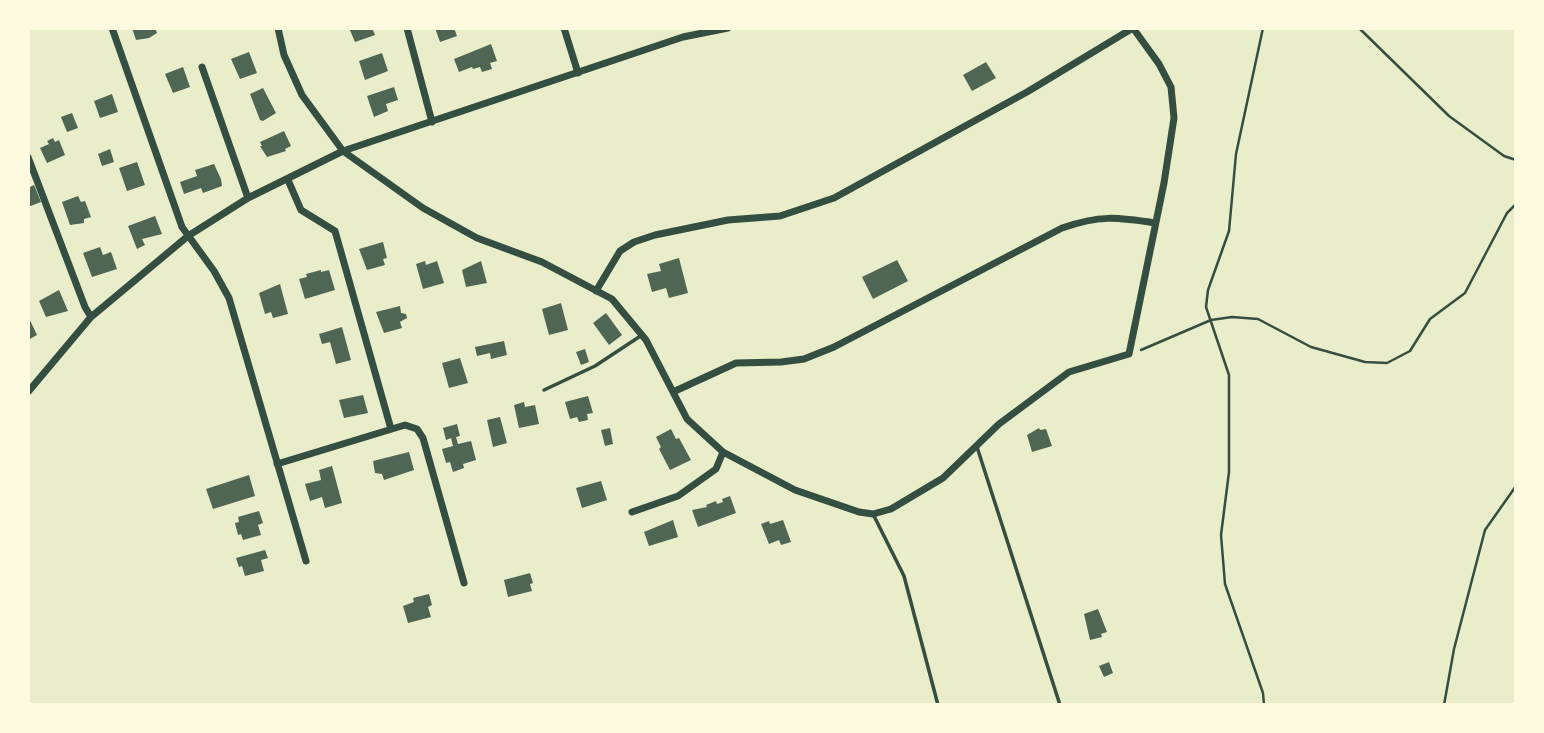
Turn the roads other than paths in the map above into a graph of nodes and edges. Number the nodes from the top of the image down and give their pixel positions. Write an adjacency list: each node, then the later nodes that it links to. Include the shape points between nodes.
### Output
1 (111, 28): 15 (street)
2 (278, 28): 10 (street, via 302,95)
3 (407, 28): 9 (street)
4 (565, 28): 8 (street)
5 (728, 28): 8 (street, via 683,37)
6 (1133, 28): 14 (street, via 1171,88 1174,118); 16 (street, via 834,198 780,216 728,220 634,242 620,251)
7 (202, 67): 13 (street)
8 (578, 74): 9 (street)
9 (432, 122): 10 (street)
10 (343, 152): 12 (street); 16 (street, via 423,208 477,238 542,262)
11 (28, 157): 17 (street)
12 (288, 180): 13 (street); 22 (street, via 301,211 335,231)
13 (248, 198): 15 (street)
14 (1155, 223): 21 (street, via 1114,216 1074,224 834,347 804,359 736,363); 23 (street, via 1129,354 1069,372)
15 (188, 236): 17 (street); 25 (street, via 229,298)
16 (596, 291): 18 (street, via 612,299)
17 (91, 317): 20 (street)
18 (642, 335): 19 (lane, via 595,366); 21 (street)
19 (544, 390)
20 (28, 392)
21 (673, 392): 24 (street, via 687,419)
22 (391, 429): 25 (street); 29 (street, via 405,425 417,429 423,439)
23 (976, 445): 27 (street, via 943,478 891,509); 31 (lane)
24 (723, 452): 26 (street, via 716,468 678,496); 27 (street, via 795,490)
25 (277, 464): 28 (street)
26 (632, 512)
27 (873, 514): 30 (lane, via 904,576)
28 (306, 561)
29 (464, 583)
30 (938, 705)
31 (1060, 705)

